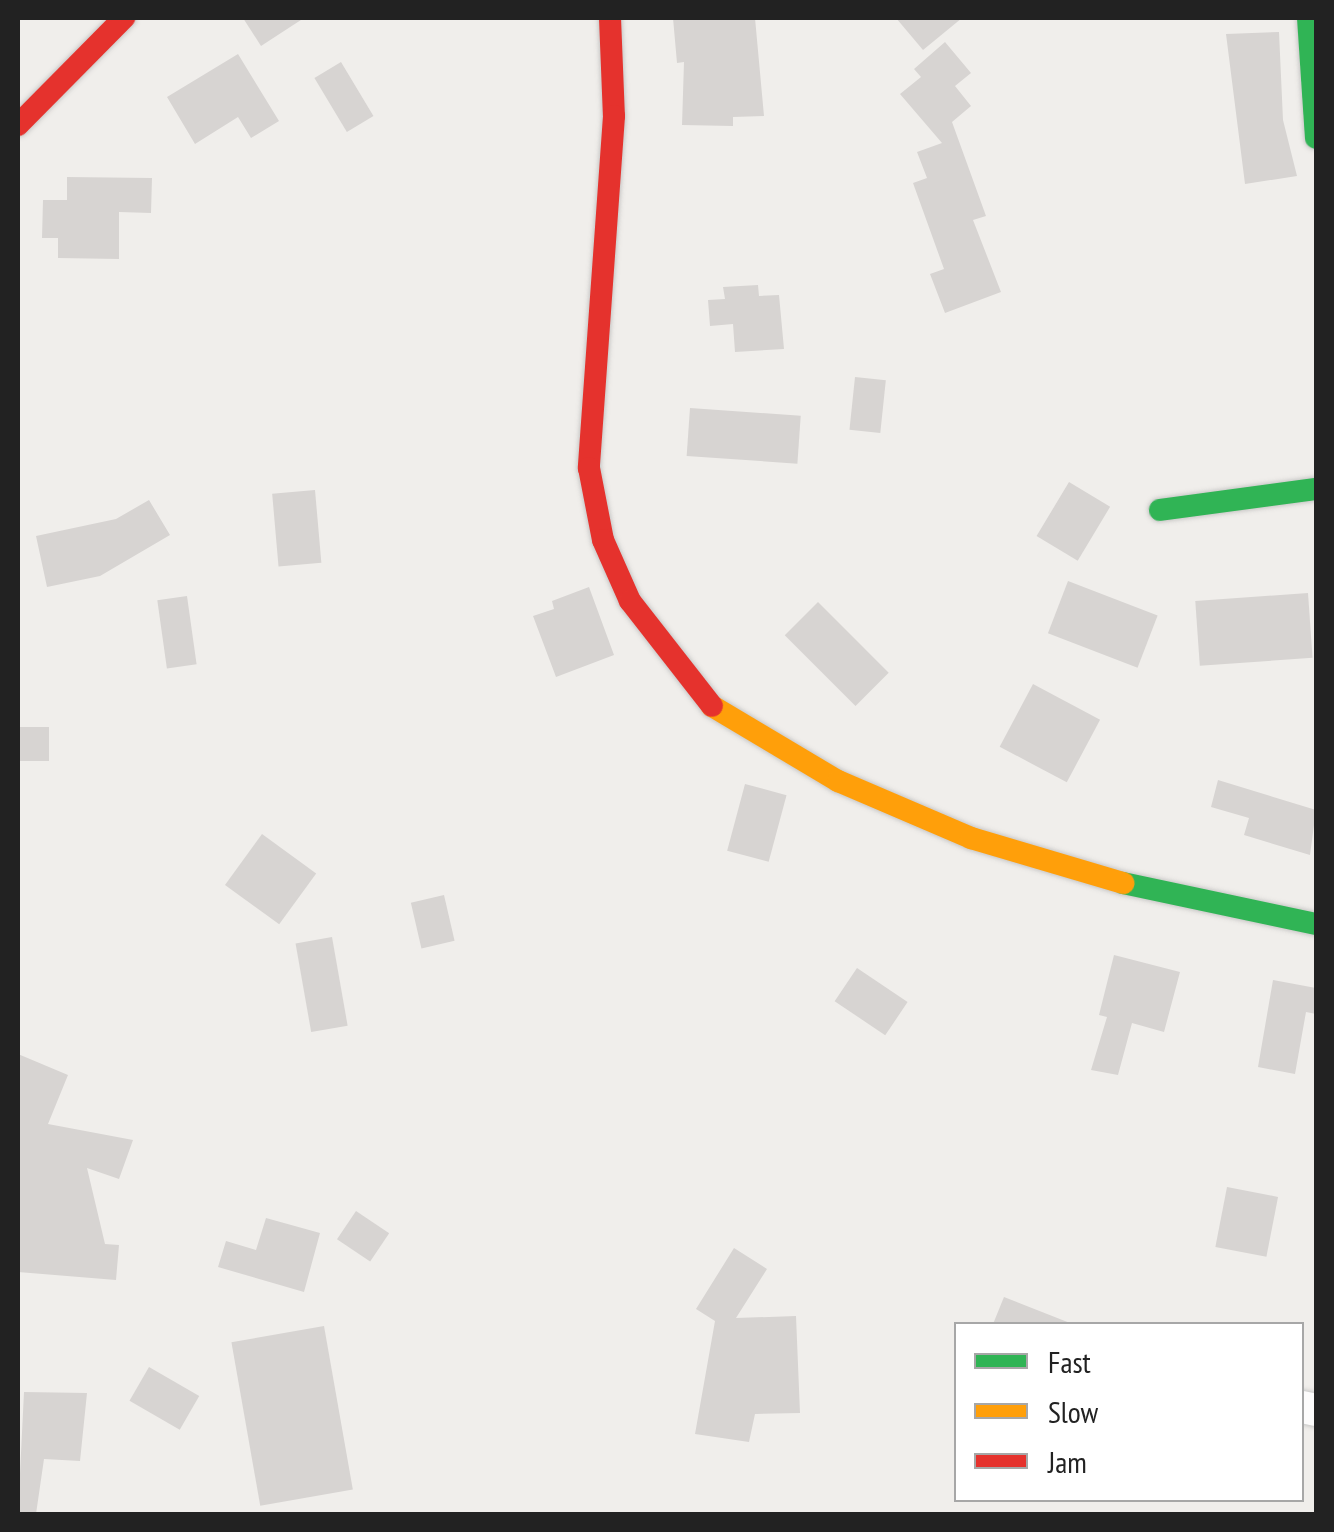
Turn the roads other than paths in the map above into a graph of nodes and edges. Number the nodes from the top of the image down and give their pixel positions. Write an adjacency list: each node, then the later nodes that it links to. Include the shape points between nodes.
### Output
1 (124, 18): 4 (street)
2 (610, 18): 8 (street, via 614,116 588,468 603,540 630,601 667,655 707,703 756,737 971,838 1122,883)
3 (1308, 18): 5 (street)
4 (18, 126)
5 (1316, 138)
6 (1316, 489): 7 (street)
7 (1160, 510)
8 (1316, 924)

